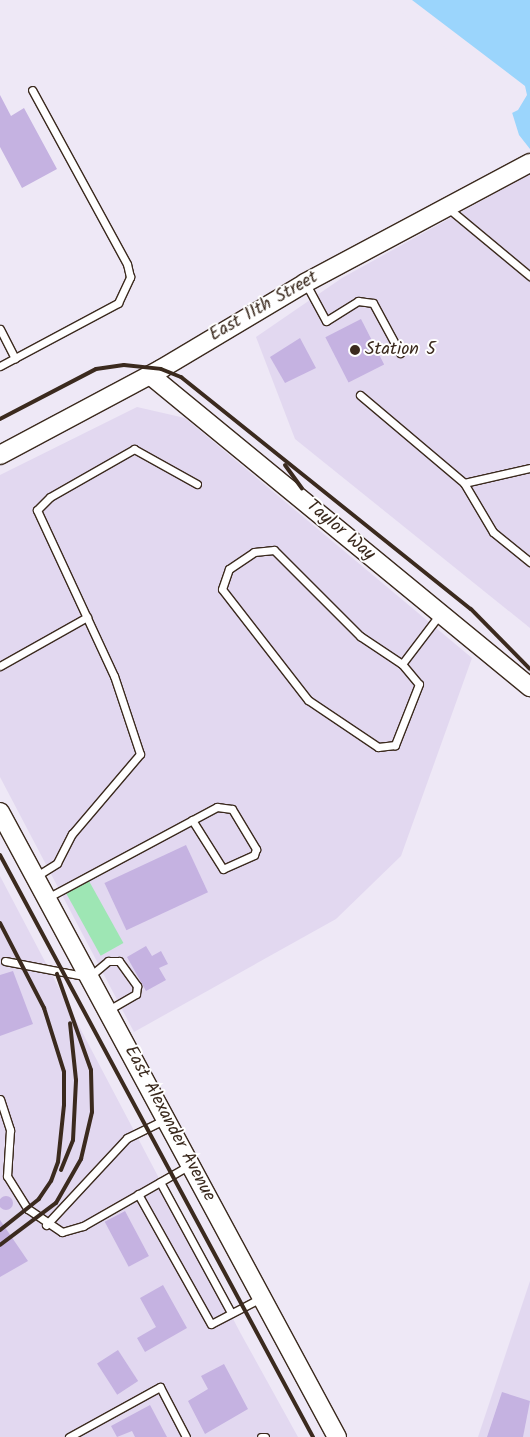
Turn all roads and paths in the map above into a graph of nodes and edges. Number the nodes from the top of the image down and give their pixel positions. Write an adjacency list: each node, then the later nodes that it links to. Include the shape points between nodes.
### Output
1 (32, 90): 10 (lane, via 127,264 130,277 118,303)
2 (530, 162): 3 (street, East 11th Street)
3 (446, 206): 5 (lane); 7 (street, East 11th Street)
4 (530, 267): 5 (lane)
5 (520, 269): 6 (lane)
6 (530, 276)
7 (305, 282): 9 (lane, via 326,321 358,302 373,304); 12 (street, East 11th Street)
8 (0, 329): 10 (lane)
9 (400, 354)
10 (16, 358): 11 (lane)
11 (0, 366)
12 (150, 374): 14 (street, East 11th Street); 19 (street, Taylor Way)
13 (360, 395): 16 (lane)
14 (0, 455)
15 (530, 468): 16 (lane)
16 (464, 483): 18 (lane, via 493,532)
17 (197, 484): 20 (lane, via 134,449 50,497 37,510)
18 (530, 562)
19 (440, 613): 21 (lane); 23 (street, Taylor Way)
20 (87, 617): 22 (lane); 26 (lane, via 114,676 140,754 138,762 72,834 57,863)
21 (402, 664): 21 (lane, via 360,636 274,550 254,552 229,569 222,589 308,700 378,747 395,745 419,684)
22 (0, 666)
23 (530, 687)
24 (0, 812): 26 (street, East Alexander Avenue)
25 (192, 820): 25 (lane, via 217,807 232,809 256,848 254,855 223,869); 27 (lane)
26 (35, 877): 27 (street, East Alexander Avenue)
27 (46, 898): 29 (street, East Alexander Avenue)
28 (5, 961): 29 (lane)
29 (89, 977): 30 (street, East Alexander Avenue); 30 (lane, via 108,961 119,962 137,986 136,994)
30 (107, 1010): 32 (street, East Alexander Avenue)
31 (0, 1099): 36 (lane, via 10,1130 7,1176 28,1209)
32 (166, 1119): 33 (street, East Alexander Avenue); 36 (lane, via 127,1138)
33 (190, 1165): 34 (lane); 37 (street, East Alexander Avenue)
34 (160, 1182): 35 (lane); 38 (lane)
35 (138, 1194): 36 (lane, via 83,1226 62,1232); 38 (lane, via 211,1324)
36 (46, 1224)
37 (262, 1297): 38 (lane); 43 (street, East Alexander Avenue)
38 (231, 1313)
39 (73, 1436): 40 (lane, via 160,1387)
40 (186, 1437)
41 (261, 1437): 42 (lane)
42 (265, 1437)
43 (337, 1437)

